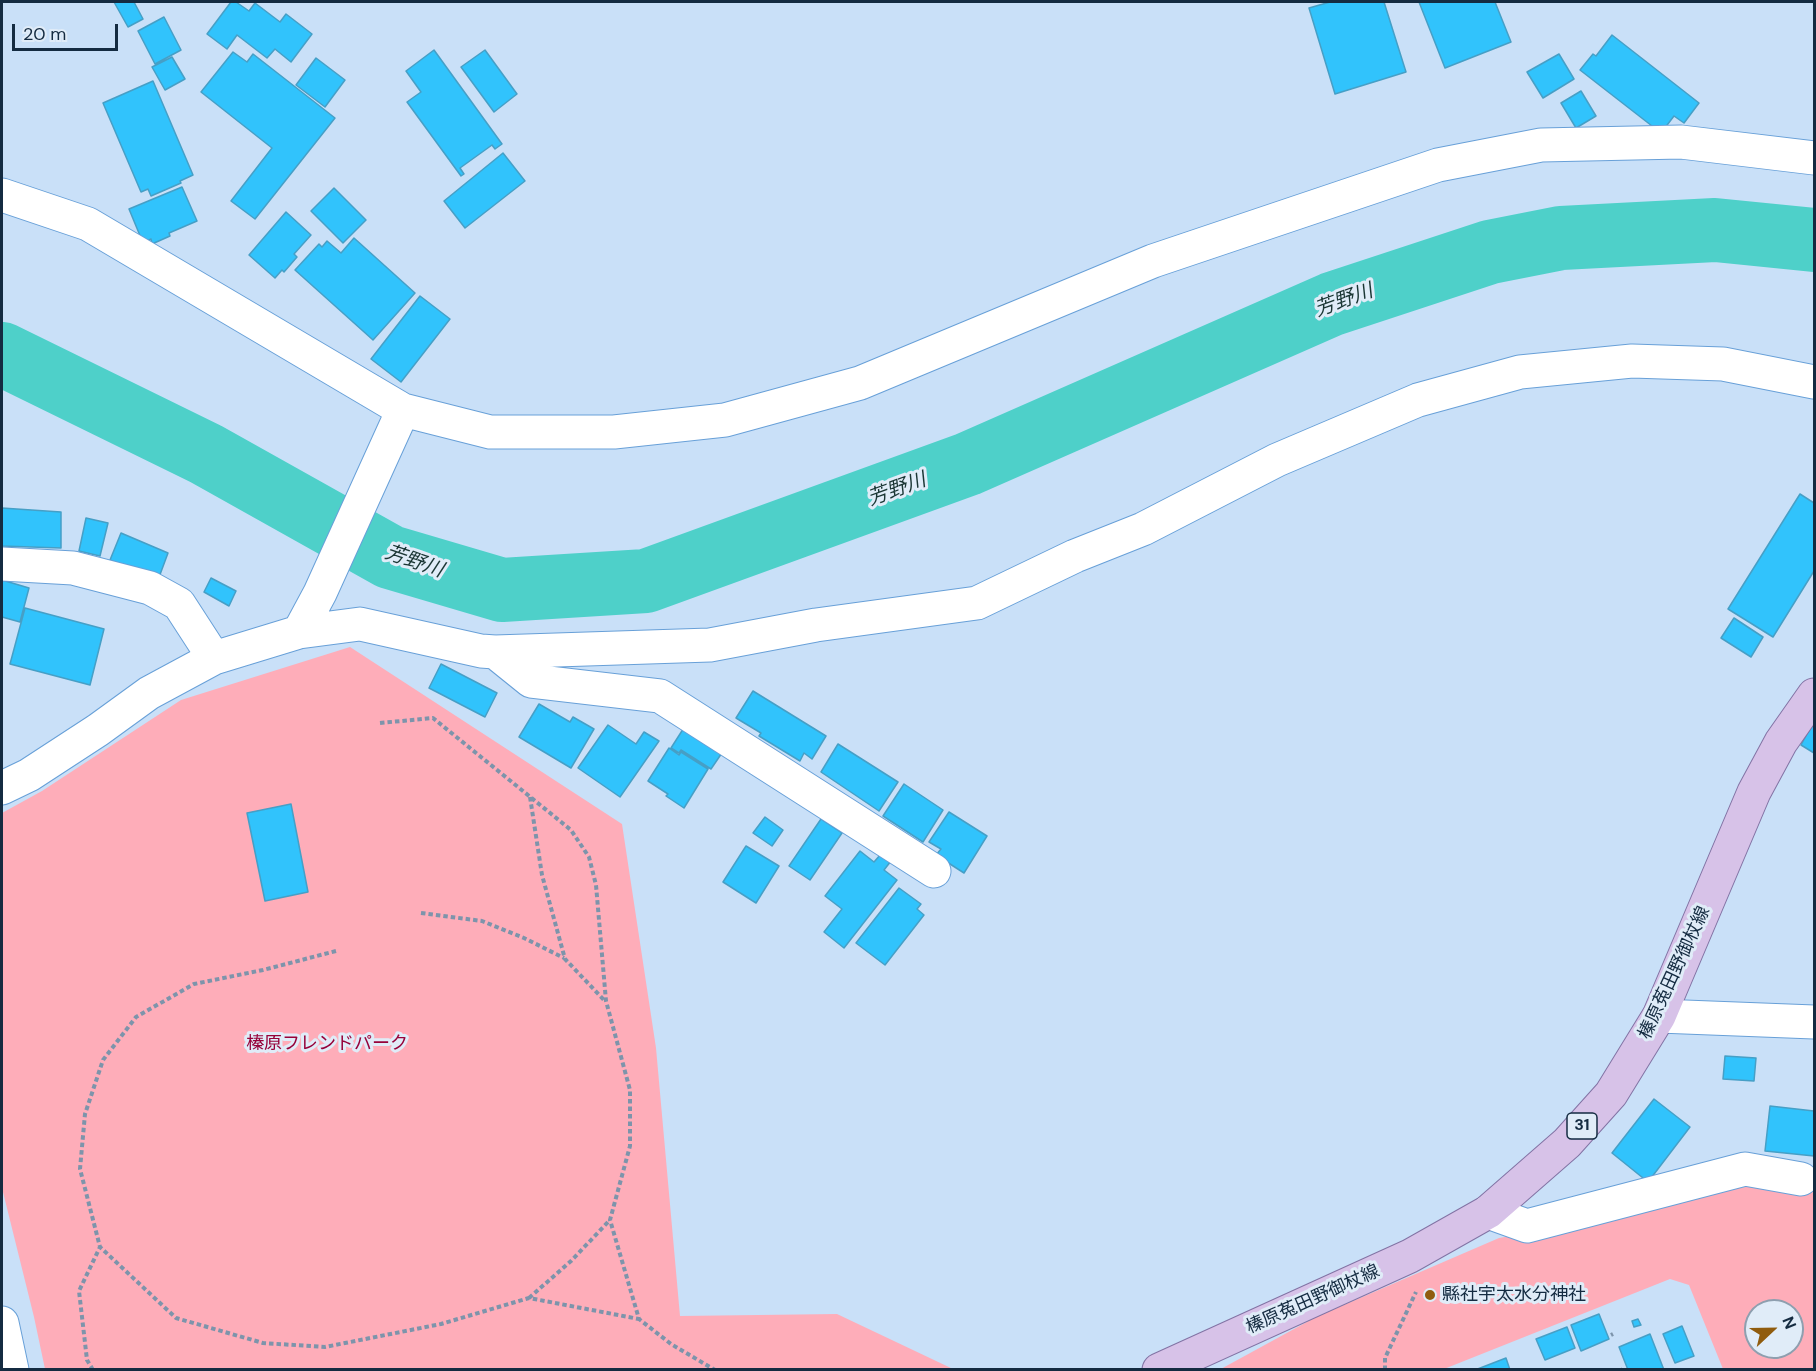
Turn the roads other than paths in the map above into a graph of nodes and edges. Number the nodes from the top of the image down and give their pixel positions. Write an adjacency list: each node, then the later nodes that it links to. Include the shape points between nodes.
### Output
1 (1815, 158): 4 (street, via 1670,142 1541,145 1438,165 1153,261 860,383 725,420 614,432 490,432)
2 (2, 195): 4 (street, via 88,224)
3 (1815, 382): 7 (street, via 1712,363 1632,361 1520,372 1407,404 1277,460 1143,529 1075,556 977,603 816,625 710,645)
4 (397, 425): 6 (street)
5 (2, 564): 8 (street, via 73,568 150,588 178,604)
6 (299, 632): 7 (street, via 360,624); 8 (street)
7 (495, 652): 11 (street, via 531,681 660,696)
8 (214, 658): 10 (street, via 148,693 29,775)
9 (1815, 695): 12 (main road, 榛原菟田野御杖線 / 31, via 1780,742 1754,792)
10 (2, 788)
11 (934, 871)
12 (1659, 1016): 13 (street); 15 (main road, 榛原菟田野御杖線 / 31, via 1611,1094 1567,1143)
13 (1815, 1022)
14 (1801, 1179): 15 (street, via 1745,1169 1527,1226)
15 (1488, 1212): 18 (main road, 榛原菟田野御杖線 / 31, via 1410,1256)
16 (2, 1323): 17 (street)
17 (12, 1370)
18 (1159, 1370)

